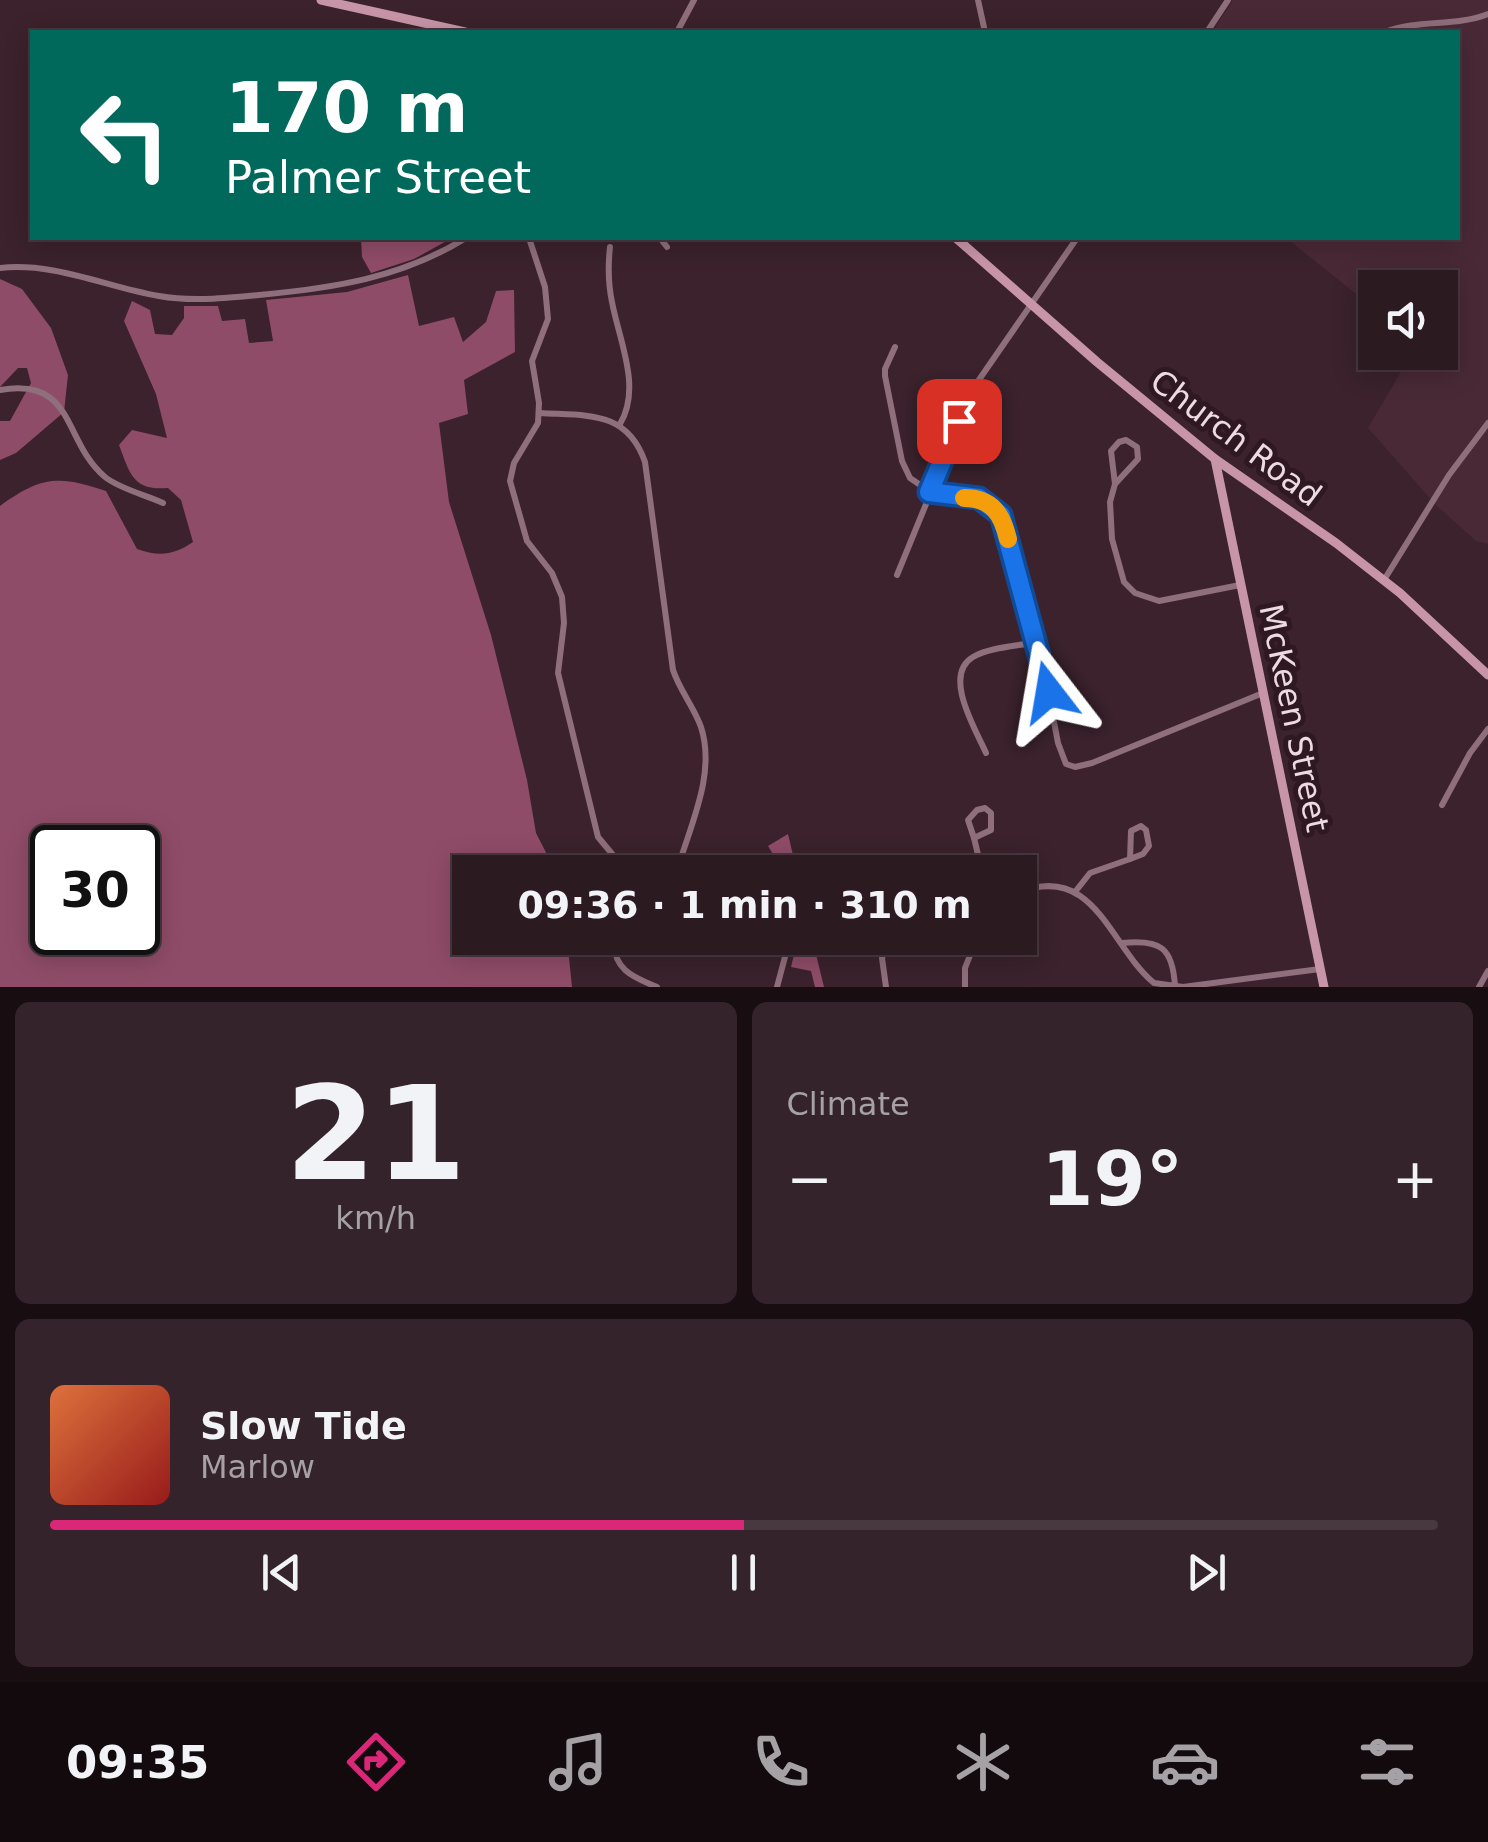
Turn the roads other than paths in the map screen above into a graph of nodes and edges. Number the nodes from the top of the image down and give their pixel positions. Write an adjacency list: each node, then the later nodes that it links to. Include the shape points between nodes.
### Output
1 (321, 0): 6 (street)
2 (694, 0): 7 (street)
3 (978, 0): 8 (street)
4 (1228, 0): 9 (street)
5 (1488, 14): 10 (street)
6 (456, 30)
7 (679, 30)
8 (985, 30)
9 (1208, 30)
10 (1392, 30)
11 (462, 240): 18 (street, via 362,282 226,298 157,296 44,269)
12 (530, 240): 22 (street, via 548,300 547,326 532,361)
13 (662, 240): 17 (street)
14 (958, 240): 19 (street, Church Road)
15 (1076, 240): 19 (street)
16 (610, 246): 24 (street, via 611,298 630,390)
17 (667, 247)
18 (0, 268)
19 (1032, 305): 25 (street, Church Road); 27 (street, via 974,387)
20 (895, 347): 27 (street, via 885,369 902,461 910,478)
21 (0, 390): 28 (street, via 34,387 51,397 106,477)
22 (540, 413): 24 (street); 39 (street, via 510,481 527,541 562,597 558,673 594,825)
23 (1488, 423): 30 (street)
24 (620, 424): 40 (street, via 645,462 674,670 704,740 704,776)
25 (1215, 459): 30 (street, Church Road); 31 (street, McKeen Street)
26 (1115, 484): 26 (street, via 1111,451 1119,442 1133,442 1138,459); 31 (street, via 1112,539 1122,576 1135,593 1167,601)
27 (929, 492): 29 (street); 32 (street, via 979,498 1001,515)
28 (163, 503)
29 (897, 576)
30 (1384, 580): 33 (street, Church Road)
31 (1240, 585): 34 (street, McKeen Street)
32 (1036, 642): 34 (street, via 1062,757 1075,767); 36 (street, via 974,656 964,666 960,691)
33 (1488, 676)
34 (1265, 692): 50 (street, McKeen Street)
35 (1488, 729): 37 (street)
36 (986, 753)
37 (1442, 805)
38 (974, 838): 38 (street, via 968,820 985,808 991,830); 41 (street)
39 (612, 855)
40 (682, 855)
41 (978, 855)
42 (1130, 858): 42 (street, via 1131,831 1141,826 1149,846); 44 (street, via 1090,872)
43 (1037, 888): 44 (street)
44 (1076, 892): 45 (street)
45 (1120, 943): 56 (street, via 1150,980); 56 (street, via 1160,946 1170,957)
46 (616, 955): 52 (street, via 624,970)
47 (785, 955): 53 (street)
48 (883, 955): 54 (street)
49 (970, 955): 55 (street)
50 (1320, 968): 56 (street); 57 (street, McKeen Street)
51 (1488, 971): 58 (street)
52 (656, 987)
53 (776, 987)
54 (886, 987)
55 (966, 987)
56 (1176, 987)
57 (1324, 987)
58 (1479, 987)

